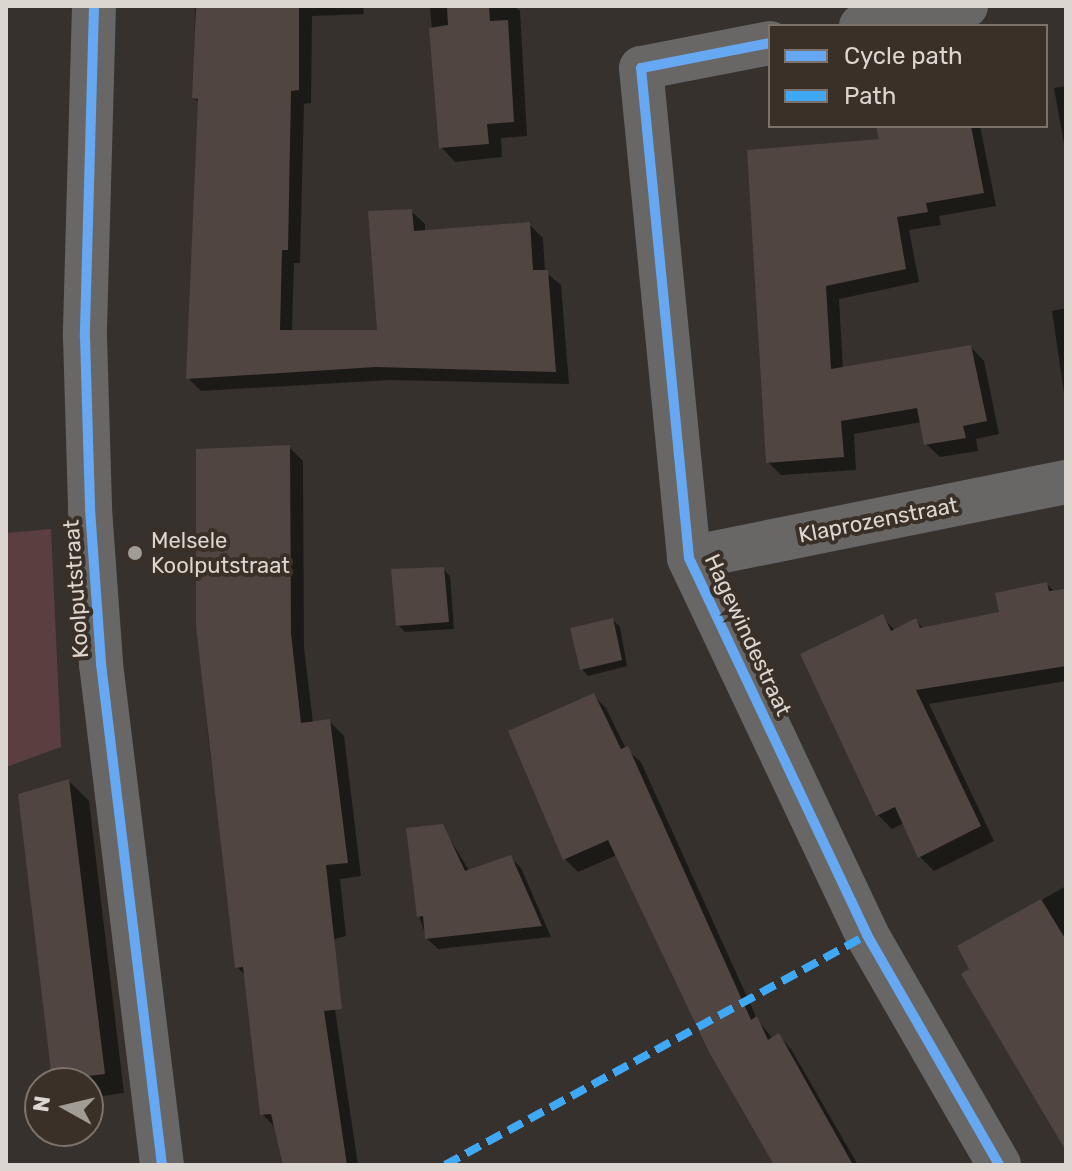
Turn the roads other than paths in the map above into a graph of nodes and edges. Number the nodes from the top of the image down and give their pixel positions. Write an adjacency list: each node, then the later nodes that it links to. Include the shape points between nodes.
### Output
1 (94, 6): 7 (street, Koolputstraat, via 85,337 90,509 101,664)
2 (966, 6): 3 (street)
3 (872, 24)
4 (768, 43): 6 (street, Hagewindestraat, via 641,68)
5 (1066, 482): 6 (street, Klaprozenstraat)
6 (689, 558): 8 (street, Hagewindestraat, via 867,935)
7 (162, 1165)
8 (999, 1165)

